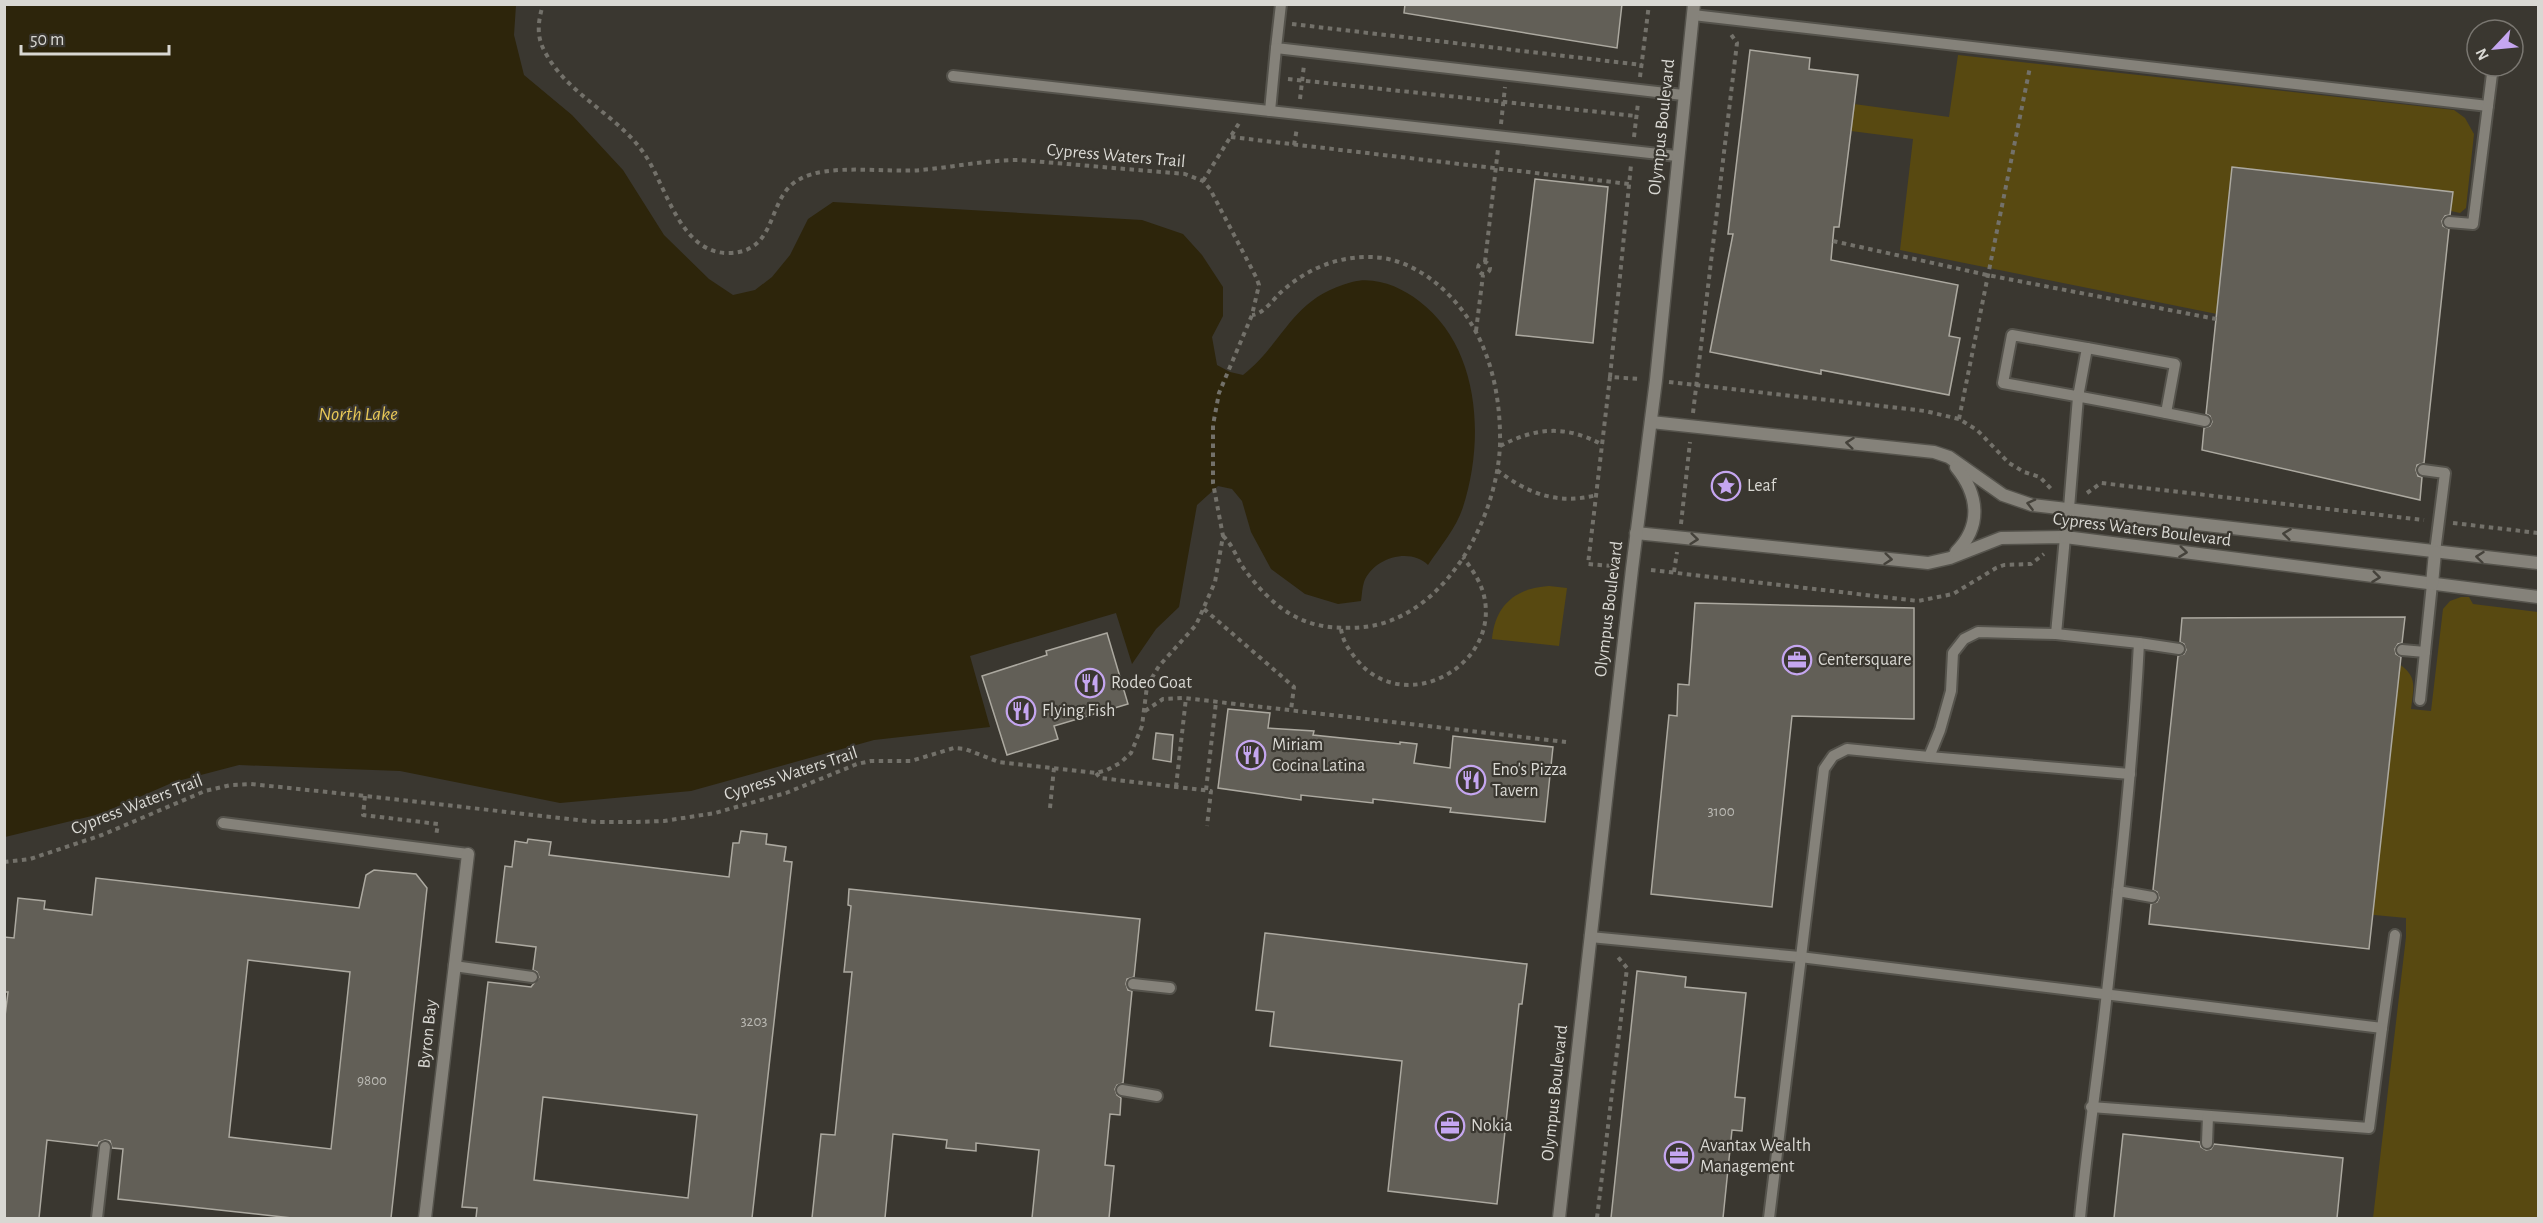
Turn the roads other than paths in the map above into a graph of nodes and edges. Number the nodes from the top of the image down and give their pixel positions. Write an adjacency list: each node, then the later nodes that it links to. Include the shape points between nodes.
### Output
1 (1281, 4): 3 (lane)
2 (1693, 10): 6 (street, Olympus Boulevard); 7 (lane)
3 (1276, 48): 6 (lane); 8 (lane)
4 (953, 76): 8 (lane)
5 (2492, 78): 7 (lane)
6 (1683, 95): 9 (street, Olympus Boulevard)
7 (2488, 106): 10 (lane, via 2473,225)
8 (1270, 111): 9 (lane)
9 (1677, 156): 15 (street, Olympus Boulevard)
10 (2450, 222)
11 (2087, 348): 12 (lane); 12 (lane, via 2012,334 2003,383); 13 (lane, via 2175,364)
12 (2078, 397): 13 (lane); 18 (lane)
13 (2166, 413): 14 (lane)
14 (2205, 421)
15 (1651, 422): 16 (street, Cypress Waters Boulevard, one-way to 15, via 1934,452); 19 (street, Olympus Boulevard)
16 (1949, 457): 18 (street, Cypress Waters Boulevard, one-way to 16, via 2032,506 2003,495); 22 (street, via 1966,479 1974,498 1968,540)
17 (2423, 470): 21 (lane, via 2445,473)
18 (2068, 508): 20 (street); 21 (street, Cypress Waters Boulevard, one-way to 18)
19 (1636, 533): 22 (street, Cypress Waters Boulevard, one-way to 22, via 1928,563); 39 (street, Olympus Boulevard)
20 (2065, 537): 22 (street, Cypress Waters Boulevard, via 2001,538); 24 (street, Cypress Waters Boulevard, one-way to 24); 26 (lane)
21 (2435, 552): 23 (street, Cypress Waters Boulevard, one-way to 21); 24 (street)
22 (1950, 558)
23 (2538, 563)
24 (2432, 584): 25 (street, Cypress Waters Boulevard); 30 (lane)
25 (2538, 597)
26 (2056, 633): 27 (lane); 32 (lane, via 1978,633 1964,639 1953,653 1951,690)
27 (2139, 643): 28 (lane); 33 (lane)
28 (2179, 648)
29 (2402, 650): 30 (lane)
30 (2425, 652): 31 (lane)
31 (2420, 700)
32 (1929, 757): 33 (lane); 40 (lane, via 1847,749 1833,756 1824,769)
33 (2130, 774): 36 (lane)
34 (223, 823): 35 (lane)
35 (468, 854): 41 (street, Byron Bay)
36 (2118, 891): 37 (lane); 45 (lane)
37 (2152, 897)
38 (2395, 935): 46 (lane)
39 (1590, 937): 40 (lane); 55 (street, Olympus Boulevard)
40 (1800, 957): 45 (lane); 56 (lane)
41 (454, 966): 42 (lane); 54 (street, Byron Bay)
42 (532, 977)
43 (1133, 984): 44 (lane)
44 (1170, 988)
45 (2107, 994): 46 (lane); 49 (lane)
46 (2382, 1028): 50 (lane, via 2369,1128)
47 (1122, 1090): 48 (lane)
48 (1157, 1096)
49 (2091, 1107): 50 (lane); 57 (lane)
50 (2208, 1116): 51 (lane)
51 (2206, 1143)
52 (105, 1147): 53 (lane)
53 (97, 1218)
54 (426, 1218)
55 (1559, 1218)
56 (1770, 1218)
57 (2080, 1218)

